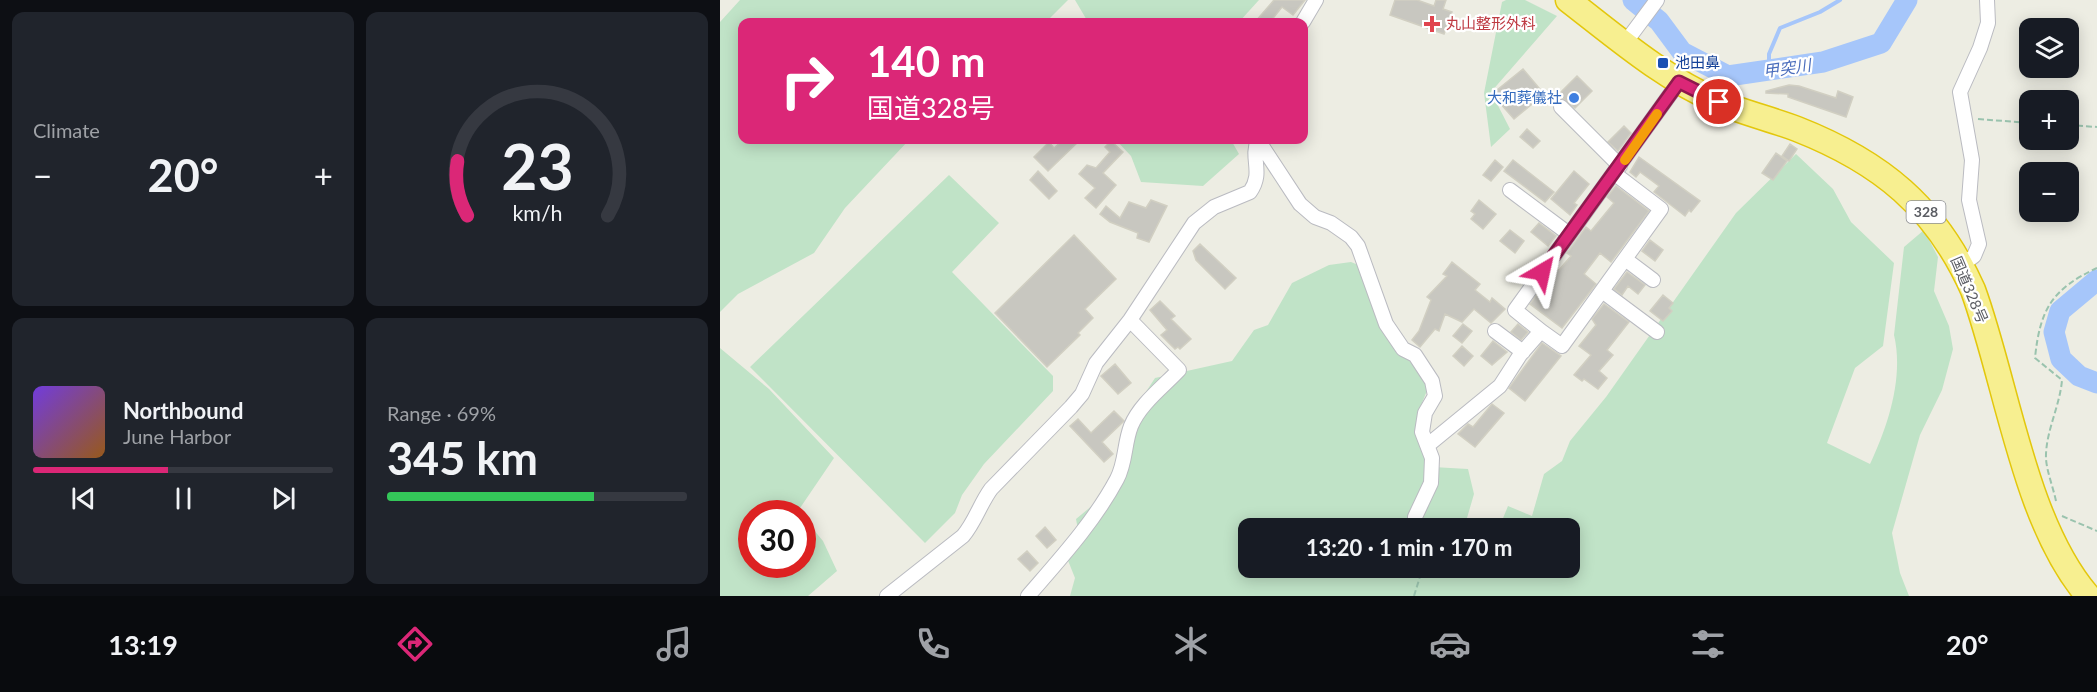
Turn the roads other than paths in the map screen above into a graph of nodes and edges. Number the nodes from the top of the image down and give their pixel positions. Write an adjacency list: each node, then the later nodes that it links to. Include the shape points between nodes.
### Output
1 (1316, 0): 5 (street)
2 (1568, 0): 6 (highway, 国道328号 / 328)
3 (1657, 0): 6 (street)
4 (1987, 0): 15 (street, via 1985,31 1960,92 1972,160 1969,200 1979,244 1974,256)
5 (1305, 18)
6 (1627, 40): 7 (highway, 国道328号 / 328)
7 (1679, 82): 11 (street); 15 (highway, 国道328号 / 328, via 1719,102 1857,156 1917,203)
8 (1562, 107): 11 (street)
9 (1257, 144): 18 (street, via 1256,184 1244,197 1214,207 1194,223)
10 (1261, 144): 23 (street, via 1300,204 1358,246 1386,324 1432,381 1435,396 1425,413 1422,432)
11 (1618, 170): 13 (street); 14 (street, via 1661,209)
12 (1510, 190): 13 (street)
13 (1569, 234): 19 (street, via 1515,310)
14 (1625, 259): 16 (street); 17 (street)
15 (1962, 265): 27 (highway, 国道328号 / 328, via 1983,318 2048,531 2061,558)
16 (1653, 280)
17 (1602, 291): 19 (street, via 1562,346); 21 (street)
18 (1130, 320): 25 (street, via 1096,363 1082,394 982,500 970,528); 26 (street, via 1179,370 1139,412 1131,426 1117,479 1087,525)
19 (1541, 331): 22 (street)
20 (1495, 332): 22 (street)
21 (1657, 332)
22 (1523, 352): 23 (street, via 1500,386)
23 (1428, 445): 24 (street, via 1431,483)
24 (1415, 517)
25 (887, 596)
26 (1028, 596)
27 (2088, 596)

